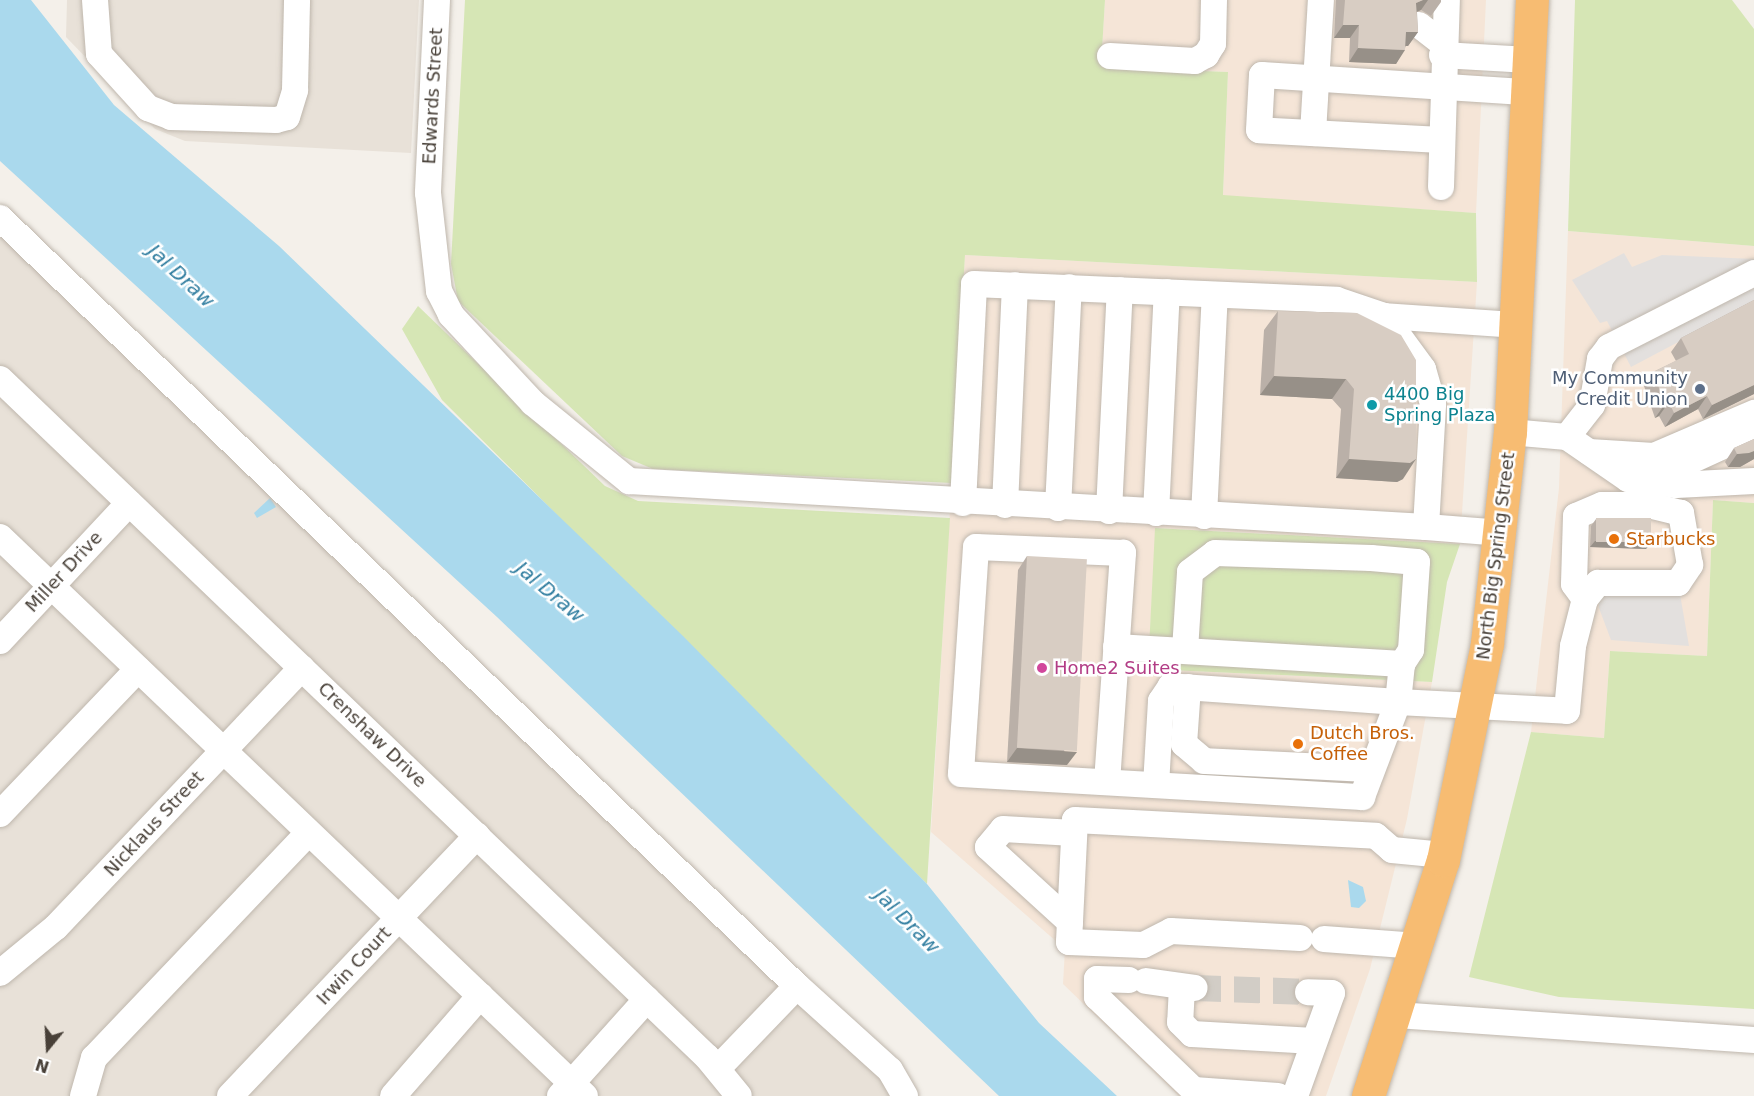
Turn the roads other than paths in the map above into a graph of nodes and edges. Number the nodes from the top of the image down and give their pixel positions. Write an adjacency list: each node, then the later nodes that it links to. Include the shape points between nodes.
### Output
1 (95, 0): 2 (street, via 99,54 148,108 171,117 276,120 287,117 295,90)
2 (297, 0)
3 (437, 0): 37 (street, Edwards Street, via 428,193 430,244 439,291 451,315 533,404 629,481)
4 (1214, 0): 10 (street, via 1213,44 1200,58)
5 (1321, 0): 12 (street)
6 (1447, 0): 9 (street)
7 (1532, 0): 11 (highway, North Big Spring Street)
8 (1419, 25): 9 (street)
9 (1442, 50): 11 (street); 13 (street)
10 (1110, 56)
11 (1528, 76): 13 (street); 25 (highway, North Big Spring Street)
12 (1316, 78): 13 (street); 14 (street); 14 (street, via 1262,75 1259,130)
13 (1442, 87): 15 (street)
14 (1313, 133): 15 (street)
15 (1441, 140): 16 (street)
16 (1441, 187)
17 (0, 218): 70 (street)
18 (1754, 273): 31 (street, via 1609,347 1600,359 1592,405)
19 (1015, 285): 20 (street); 37 (street, via 974,284); 38 (street)
20 (1069, 287): 21 (street); 39 (street)
21 (1120, 290): 22 (street); 40 (street)
22 (1167, 292): 23 (street); 41 (street)
23 (1215, 294): 24 (street, via 1337,300); 42 (street)
24 (1384, 316): 25 (street); 43 (street, via 1424,369 1434,404)
25 (1516, 325): 29 (highway, North Big Spring Street)
26 (0, 379): 36 (street, Crenshaw Drive)
27 (1754, 413): 33 (street, via 1654,456)
28 (1754, 424): 33 (street, via 1654,465)
29 (1510, 432): 31 (street); 44 (highway, North Big Spring Street)
30 (1754, 432): 33 (street, via 1673,469)
31 (1567, 437): 33 (street)
32 (1754, 441): 35 (street)
33 (1604, 462): 35 (street)
34 (1754, 481): 35 (street)
35 (1664, 483)
36 (129, 503): 46 (street, Miller Drive); 52 (street, Crenshaw Drive)
37 (963, 503): 38 (street, Edwards Street)
38 (1005, 505): 39 (street, Edwards Street)
39 (1058, 508): 40 (street, Edwards Street)
40 (1109, 510): 41 (street, Edwards Street)
41 (1156, 513): 42 (street, Edwards Street)
42 (1204, 516): 43 (street, Edwards Street)
43 (1426, 528): 44 (street, Edwards Street)
44 (1502, 533): 56 (highway, North Big Spring Street)
45 (0, 537): 46 (street)
46 (51, 585): 48 (street, Miller Drive); 53 (street)
47 (1585, 599): 47 (street, via 1598,583 1678,584 1690,565 1681,513 1648,505 1602,505 1576,516 1574,584); 56 (street, via 1573,646 1567,711)
48 (0, 641)
49 (1116, 647): 50 (street); 59 (street); 59 (street, via 1123,553 976,547 961,774)
50 (1185, 650): 51 (street); 51 (street, via 1190,572 1215,553 1371,558 1417,562 1411,650)
51 (1402, 664): 55 (street)
52 (302, 668): 57 (street, Nicklaus Street); 64 (street, Crenshaw Drive)
53 (138, 669): 57 (street); 61 (street)
54 (1188, 687): 55 (street); 58 (street, via 1184,744 1204,761 1270,766 1289,762); 60 (street, via 1171,686 1161,701)
55 (1398, 702): 56 (street); 58 (street)
56 (1475, 709): 65 (highway, North Big Spring Street)
57 (222, 751): 62 (street); 69 (street, Nicklaus Street, via 56,927)
58 (1370, 769): 60 (street, via 1362,797)
59 (1107, 782): 60 (street)
60 (1156, 785)
61 (0, 814)
62 (308, 833): 66 (street); 80 (street, via 94,1058)
63 (1074, 833): 65 (street, via 1075,820 1376,836 1392,850); 67 (street); 67 (street, via 1003,829 988,847)
64 (477, 836): 66 (street, Irwin Court); 73 (street, Crenshaw Drive)
65 (1444, 855): 68 (highway, North Big Spring Street)
66 (398, 919): 72 (street); 81 (street, Irwin Court)
67 (1070, 922): 68 (street, via 1069,942 1143,945 1171,931)
68 (1418, 946): 74 (highway, North Big Spring Street)
69 (0, 974)
70 (796, 986): 77 (street); 84 (street, via 890,1070)
71 (1308, 992): 76 (street, via 1332,993)
72 (480, 996): 78 (street); 82 (street)
73 (647, 999): 77 (street, Crenshaw Drive); 78 (street)
74 (1397, 1015): 75 (street); 87 (highway, North Big Spring Street)
75 (1754, 1040)
76 (1314, 1041): 79 (street, via 1192,1034 1180,1023 1189,987 1098,979 1097,997); 86 (street)
77 (718, 1068): 83 (street, Crenshaw Drive)
78 (572, 1092)
79 (1197, 1093): 85 (street)
80 (82, 1096)
81 (230, 1096)
82 (393, 1096)
83 (739, 1096)
84 (905, 1096)
85 (1278, 1096)
86 (1295, 1096)
87 (1368, 1096)

